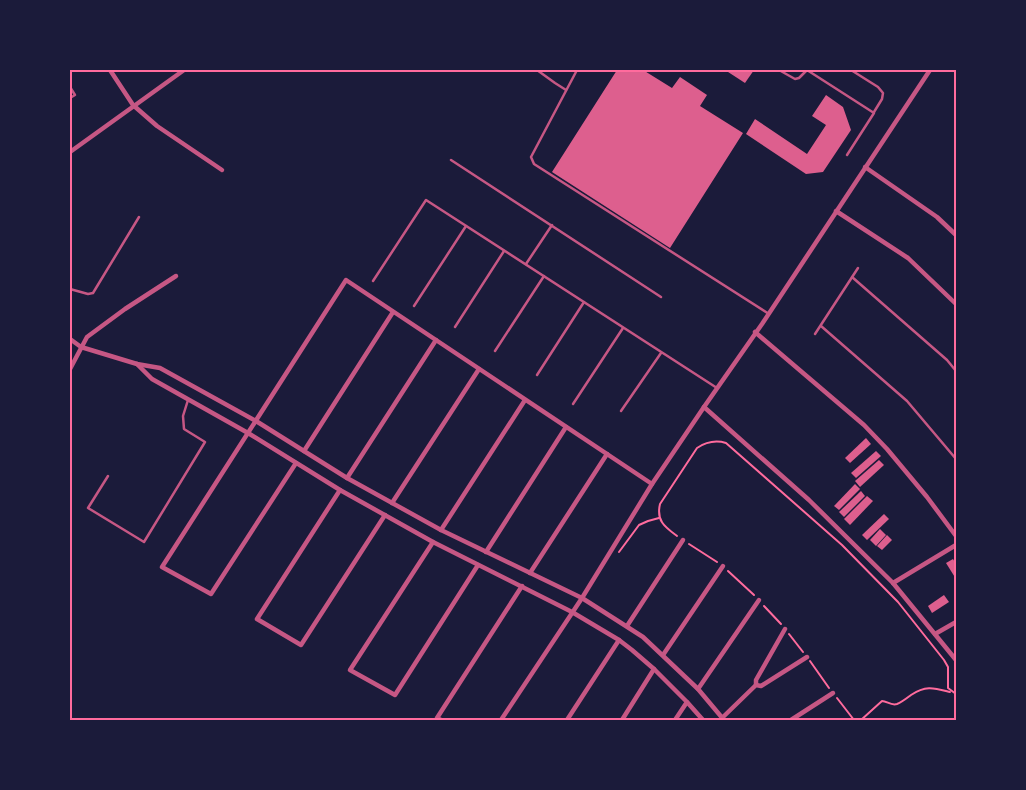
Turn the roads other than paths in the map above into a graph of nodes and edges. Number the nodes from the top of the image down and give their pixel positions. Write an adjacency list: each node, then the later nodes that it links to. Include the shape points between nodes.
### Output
1 (110, 70): 12 (street)
2 (184, 70): 12 (street)
3 (537, 70): 10 (lane)
4 (577, 70): 10 (lane)
5 (778, 70): 6 (lane, via 795,79)
6 (807, 70): 13 (lane)
7 (852, 70): 13 (lane, via 883,93)
8 (930, 70): 17 (street)
9 (70, 87): 11 (lane, via 75,94)
10 (566, 90): 37 (lane, via 530,157 534,164)
11 (70, 98)
12 (133, 105): 14 (street); 18 (street, via 157,126)
13 (874, 113): 15 (lane)
14 (70, 152)
15 (847, 155)
16 (451, 160): 21 (lane)
17 (865, 167): 19 (street); 23 (street)
18 (222, 170)
19 (836, 211): 34 (street, via 908,258); 37 (street)
20 (139, 217): 31 (lane, via 93,293)
21 (552, 225): 25 (lane); 32 (lane)
22 (466, 226): 24 (lane); 30 (lane, via 426,200); 35 (lane)
23 (956, 234)
24 (504, 250): 25 (lane); 39 (lane)
25 (526, 264): 28 (lane)
26 (858, 268): 29 (lane)
27 (176, 276): 45 (street, via 87,337)
28 (544, 276): 33 (lane); 46 (lane)
29 (852, 277): 38 (lane); 51 (lane)
30 (373, 281)
31 (70, 289)
32 (662, 297)
33 (584, 302): 40 (lane); 52 (lane)
34 (956, 304)
35 (414, 306)
36 (393, 312): 44 (street); 59 (street, via 346,280); 62 (street)
37 (769, 314): 41 (street)
38 (821, 326): 42 (lane); 64 (lane, via 907,401)
39 (455, 327)
40 (624, 328): 47 (lane); 56 (lane)
41 (755, 332): 53 (street); 73 (street, via 887,449)
42 (815, 334)
43 (70, 339): 45 (street)
44 (436, 340): 50 (street); 67 (street)
45 (81, 347): 48 (street); 49 (street)
46 (495, 351)
47 (662, 352): 53 (lane); 58 (lane)
48 (137, 364): 54 (street, via 152,379); 59 (street, via 160,368)
49 (70, 369)
50 (479, 369): 55 (street); 70 (street)
51 (956, 371)
52 (536, 375)
53 (717, 388): 57 (street)
54 (188, 400): 61 (street); 66 (lane, via 183,416 184,429 205,442 144,542 88,508)
55 (525, 400): 60 (street); 72 (street)
56 (573, 404)
57 (704, 407): 68 (street); 81 (street, via 808,500)
58 (621, 412)
59 (256, 421): 61 (street); 62 (street)
60 (566, 427): 63 (street); 77 (street)
61 (248, 433): 65 (street); 65 (street, via 162,567 212,594)
62 (304, 451): 67 (street)
63 (607, 454): 68 (street); 80 (street)
64 (956, 459)
65 (296, 463): 69 (street)
66 (108, 476)
67 (347, 478): 70 (street)
68 (652, 484): 83 (street)
69 (340, 490): 71 (street); 71 (street, via 257,619 301,645)
70 (392, 503): 72 (street)
71 (384, 515): 75 (street)
72 (441, 530): 77 (street)
73 (956, 536)
74 (683, 540): 87 (street)
75 (433, 542): 78 (street); 78 (street, via 350,670 395,695)
76 (956, 545): 81 (street)
77 (486, 552): 80 (street)
78 (478, 565): 82 (street)
79 (723, 566): 91 (street)
80 (530, 573): 83 (street)
81 (893, 584): 89 (street)
82 (522, 586): 85 (street); 100 (street, via 437,718)
83 (582, 598): 85 (street); 87 (street)
84 (759, 600): 96 (street)
85 (572, 612): 90 (street); 101 (street)
86 (956, 622): 89 (street)
87 (627, 626): 91 (street)
88 (785, 629): 95 (street)
89 (935, 634): 93 (street)
90 (619, 640): 94 (street); 102 (street)
91 (663, 655): 96 (street)
92 (807, 657): 95 (street, via 761,686)
93 (956, 660)
94 (654, 669): 98 (street); 103 (street)
95 (756, 685): 99 (street)
96 (698, 690): 99 (street)
97 (833, 693): 106 (street)
98 (687, 702): 104 (street); 105 (street)
99 (723, 719)
100 (441, 720)
101 (501, 720)
102 (567, 720)
103 (622, 720)
104 (675, 720)
105 (703, 720)
106 (791, 720)

